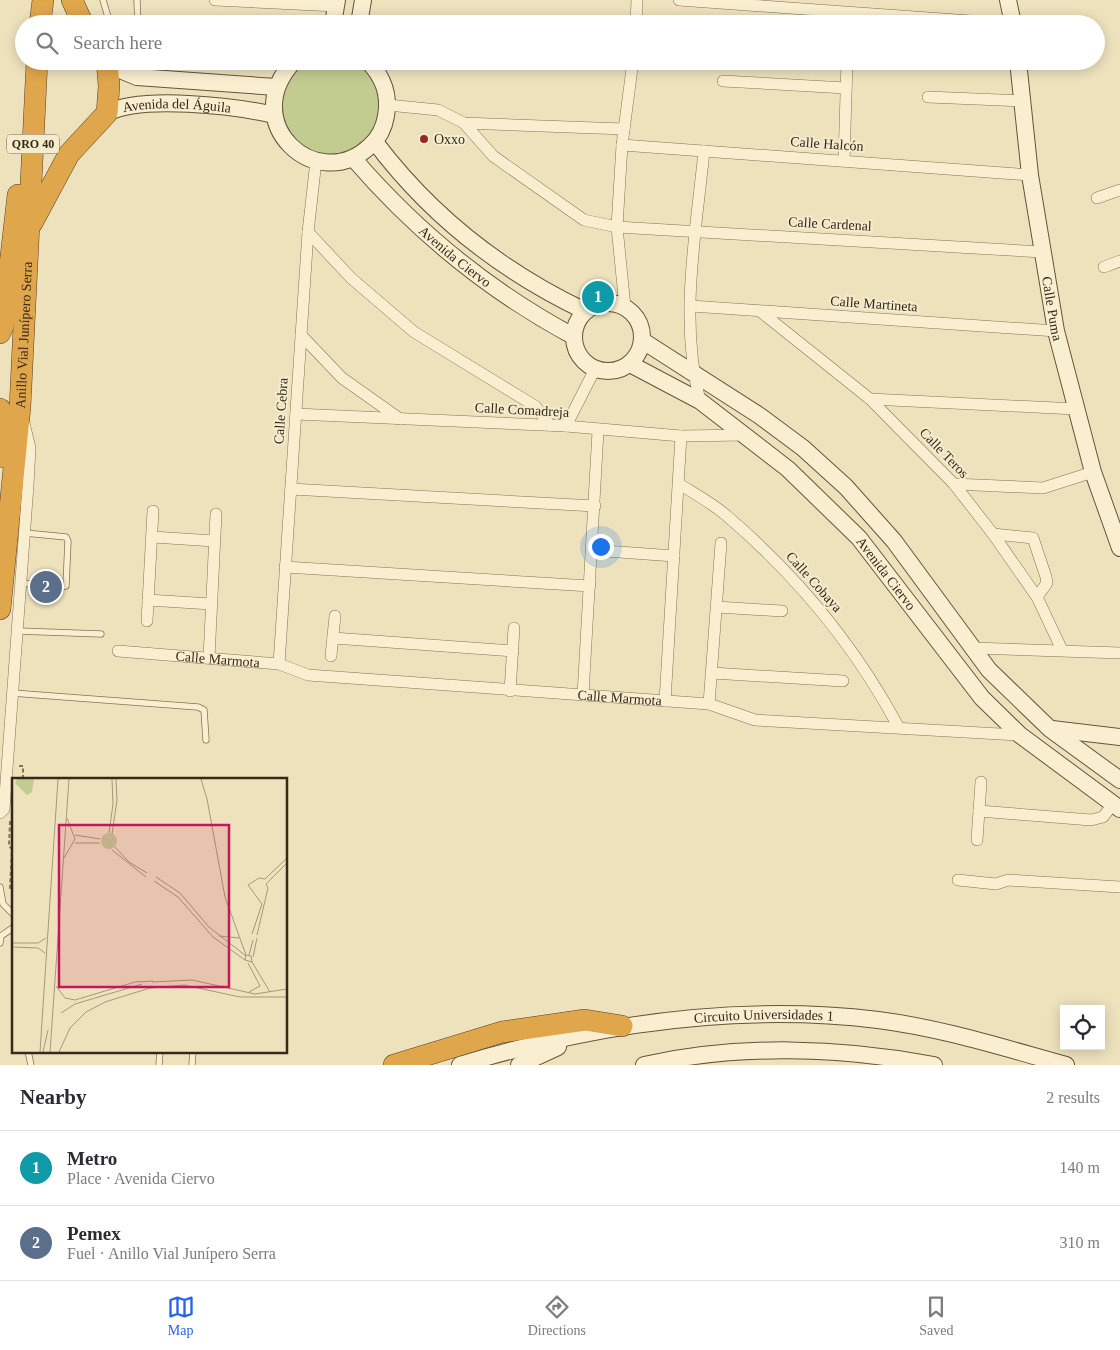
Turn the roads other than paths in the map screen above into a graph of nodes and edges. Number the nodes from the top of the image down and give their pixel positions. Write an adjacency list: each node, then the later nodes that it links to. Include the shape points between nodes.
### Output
1 (43, 0): 12 (highway)
2 (72, 0): 13 (highway)
3 (103, 0): 14 (lane)
4 (138, 0): 15 (lane)
5 (215, 0): 10 (street)
6 (363, 0): 16 (street)
7 (637, 0): 17 (street)
8 (679, 0): 11 (street)
9 (1008, 0): 19 (street)
10 (336, 3)
11 (805, 4): 18 (street)
12 (41, 15)
13 (80, 15)
14 (107, 15)
15 (138, 15)
16 (360, 15)
17 (636, 15)
18 (839, 15)
19 (1010, 15)
20 (32, 70): 64 (highway)
21 (36, 70): 50 (highway, Anillo Vial Junípero Serra / QRO 40)
22 (108, 70): 37 (highway)
23 (139, 70): 29 (street, Avenida del Águila)
24 (285, 70): 31 (street)
25 (374, 70): 36 (street, via 382,81)
26 (632, 70): 40 (street)
27 (847, 70): 32 (street)
28 (1019, 70): 34 (street, Calle Puma)
29 (158, 80): 31 (street, Avenida del Águila); 35 (street)
30 (723, 81): 32 (street)
31 (276, 87): 38 (street)
32 (846, 88): 46 (street)
33 (928, 97): 34 (street)
34 (1023, 101): 47 (street, Calle Puma)
35 (158, 103): 37 (street, Avenida del Águila, via 119,106); 38 (street, Avenida del Águila, via 248,109)
36 (388, 105): 39 (street, via 438,110); 41 (street, via 385,125)
37 (106, 113): 50 (highway, via 69,154)
38 (274, 115): 45 (street, via 288,144)
39 (464, 123): 40 (street); 51 (street, Calle Cardenal, via 493,156 584,220)
40 (624, 129): 42 (street)
41 (375, 142): 44 (street); 54 (street, Avenida Ciervo, via 400,175)
42 (622, 146): 43 (street, Calle Halcón); 51 (street)
43 (704, 151): 46 (street, Calle Halcón); 52 (street)
44 (352, 158): 45 (street, via 334,162); 56 (street, Avenida Ciervo, via 386,197)
45 (316, 160): 53 (street, Calle Cebra)
46 (844, 160): 47 (street, Calle Halcón)
47 (1030, 175): 55 (street, Calle Puma)
48 (1120, 190): 49 (street)
49 (1098, 198)
50 (29, 227): 73 (highway, Anillo Vial Junípero Serra / QRO 40)
51 (617, 228): 52 (street, Calle Cardenal); 60 (street)
52 (696, 231): 55 (street, Calle Cardenal); 59 (street)
53 (308, 232): 65 (street, Calle Cebra); 77 (street, via 351,278 414,332 536,406)
54 (467, 239): 56 (street); 61 (street, Avenida Ciervo, via 552,296)
55 (1042, 252): 63 (street, Calle Puma)
56 (451, 255): 66 (street, Avenida Ciervo, via 501,293)
57 (1120, 261): 58 (street)
58 (1104, 267)
59 (691, 306): 62 (street, Calle Martineta); 70 (street)
60 (626, 307): 61 (street, via 606,303); 67 (street, via 637,318)
61 (585, 311): 66 (street, via 576,322)
62 (761, 312): 63 (street, Calle Martineta); 71 (street, Calle Teros)
63 (1056, 331): 74 (street, Calle Puma)
64 (0, 333)
65 (301, 335): 75 (street, Calle Cebra); 76 (street, via 342,378)
66 (573, 336): 69 (street, via 583,362)
67 (643, 341): 68 (street); 70 (street, Avenida Ciervo)
68 (630, 364): 69 (street, via 613,371); 72 (street, Avenida Ciervo)
69 (594, 369): 78 (street)
70 (692, 371): 72 (street); 89 (street, Avenida Ciervo, via 803,448)
71 (870, 399): 74 (street); 84 (street, Calle Teros)
72 (700, 401): 80 (street, Avenida Ciervo)
73 (10, 408): 90 (street, via 30,448); 106 (highway, Anillo Vial Junípero Serra, via 5,482 10,497)
74 (1076, 409): 82 (street, Calle Puma)
75 (296, 414): 76 (street, Calle Comadreja); 85 (street, Calle Cebra)
76 (400, 419): 77 (street, Calle Comadreja)
77 (550, 426): 78 (street, Calle Comadreja)
78 (566, 426): 79 (street, Calle Comadreja)
79 (598, 431): 81 (street, Calle Comadreja); 86 (street)
80 (747, 435): 81 (street, Calle Comadreja); 93 (street, Avenida Ciervo, via 788,469)
81 (681, 436): 83 (street)
82 (1094, 472): 84 (street, via 1044,488); 96 (street, Calle Puma)
83 (679, 484): 98 (street); 129 (street, Calle Cobaya, via 725,514 790,576 842,637)
84 (954, 484): 91 (street, Calle Teros)
85 (291, 489): 86 (street); 99 (street, Calle Cebra)
86 (595, 506): 97 (street)
87 (153, 511): 92 (street)
88 (216, 514): 94 (street)
89 (876, 520): 93 (street); 114 (street, Avenida Ciervo)
90 (25, 533): 100 (street); 100 (lane, via 66,537 68,576 66,586 60,587)
91 (993, 534): 102 (street, Calle Teros); 102 (street, via 1034,538 1047,583)
92 (153, 537): 94 (street); 103 (street)
93 (859, 538): 131 (street, Avenida Ciervo, via 982,698)
94 (214, 541): 104 (street)
95 (721, 543): 105 (street)
96 (1120, 548)
97 (592, 550): 98 (street); 101 (street)
98 (674, 556): 127 (street)
99 (285, 567): 101 (street); 121 (street, Calle Cebra)
100 (21, 583): 111 (street)
101 (590, 586): 126 (street)
102 (1037, 597): 115 (street, Calle Teros)
103 (148, 600): 104 (street); 109 (street)
104 (211, 604): 120 (street)
105 (717, 607): 107 (street); 122 (street)
106 (0, 609)
107 (782, 611)
108 (335, 616): 113 (street)
109 (147, 621)
110 (514, 628): 117 (street)
111 (18, 631): 112 (lane); 125 (street)
112 (101, 634)
113 (333, 638): 117 (street); 119 (street)
114 (973, 648): 115 (street); 130 (street, Avenida Ciervo, via 989,670)
115 (1062, 650): 118 (street)
116 (118, 651): 120 (street, Calle Marmota)
117 (513, 651): 124 (street)
118 (1120, 652)
119 (331, 656)
120 (209, 658): 121 (street, Calle Marmota)
121 (279, 664): 124 (street, Calle Marmota, via 308,675)
122 (712, 673): 123 (street); 128 (street)
123 (843, 681)
124 (510, 691): 126 (street, Calle Marmota)
125 (12, 693): 133 (lane, via 198,707 204,710); 138 (street)
126 (583, 695): 127 (street, Calle Marmota)
127 (665, 701): 128 (street, Calle Marmota)
128 (709, 704): 129 (street, Calle Marmota, via 755,720)
129 (898, 726): 131 (street, Calle Marmota)
130 (1050, 729): 131 (street, Calle Marmota); 132 (street, Calle Marmota); 134 (street, Avenida Ciervo)
131 (1020, 735): 136 (street, Avenida Ciervo)
132 (1120, 737)
133 (206, 740)
134 (1120, 780)
135 (981, 782): 137 (street)
136 (1116, 806): 137 (street, via 1103,817 1091,820)
137 (979, 811): 139 (street)
138 (5, 814)
139 (977, 840)
140 (958, 880): 142 (street)
141 (0, 886): 143 (lane, via 4,904)
142 (1120, 888)
143 (12, 913)
144 (12, 928): 145 (lane, via 1,936)
145 (0, 943)
146 (622, 1026): 147 (street, Circuito Universidades 1); 154 (highway, via 585,1020 502,1032); 159 (street, Circuito Universidades 1, via 705,1016 796,1013 878,1020 943,1031)
147 (588, 1034): 155 (street, Circuito Universidades 1, via 518,1047); 156 (street)
148 (28, 1052): 151 (lane)
149 (160, 1052): 152 (lane)
150 (193, 1052): 153 (lane)
151 (31, 1065)
152 (159, 1065)
153 (192, 1065)
154 (394, 1065)
155 (460, 1065)
156 (519, 1065)
157 (644, 1065): 158 (street, via 725,1053 829,1051)
158 (934, 1065)
159 (1066, 1065)

